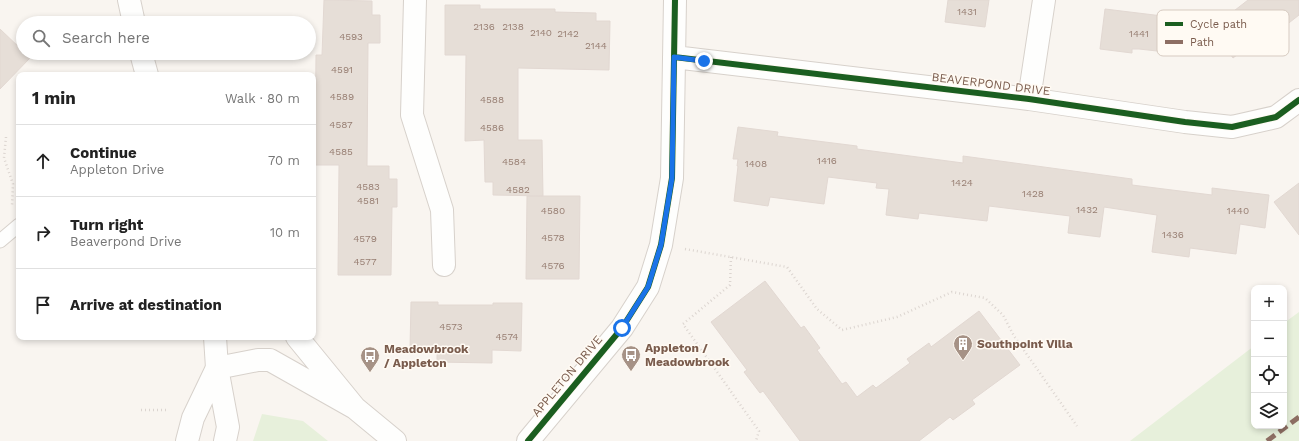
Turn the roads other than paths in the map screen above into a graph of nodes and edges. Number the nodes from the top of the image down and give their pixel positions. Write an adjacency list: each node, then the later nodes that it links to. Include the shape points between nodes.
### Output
1 (129, 0): 5 (street)
2 (415, 0): 13 (street, via 412,116 442,210)
3 (675, 0): 6 (street, APPLETON DRIVE)
4 (1044, 0): 9 (street)
5 (132, 16)
6 (674, 57): 9 (street, BEAVERPOND DRIVE); 21 (street, APPLETON DRIVE, via 672,178 661,245 648,287 622,328)
7 (143, 60): 8 (street)
8 (146, 72)
9 (1029, 99): 10 (street, BEAVERPOND DRIVE, via 1232,127 1276,116)
10 (1299, 100)
11 (16, 228): 12 (lane)
12 (0, 241)
13 (444, 265)
14 (215, 340): 16 (street)
15 (299, 340): 17 (street)
16 (217, 368): 17 (street, via 270,360); 18 (street, via 193,418); 19 (street, via 228,427)
17 (355, 408): 20 (street)
18 (187, 441)
19 (225, 441)
20 (395, 441)
21 (528, 441)

